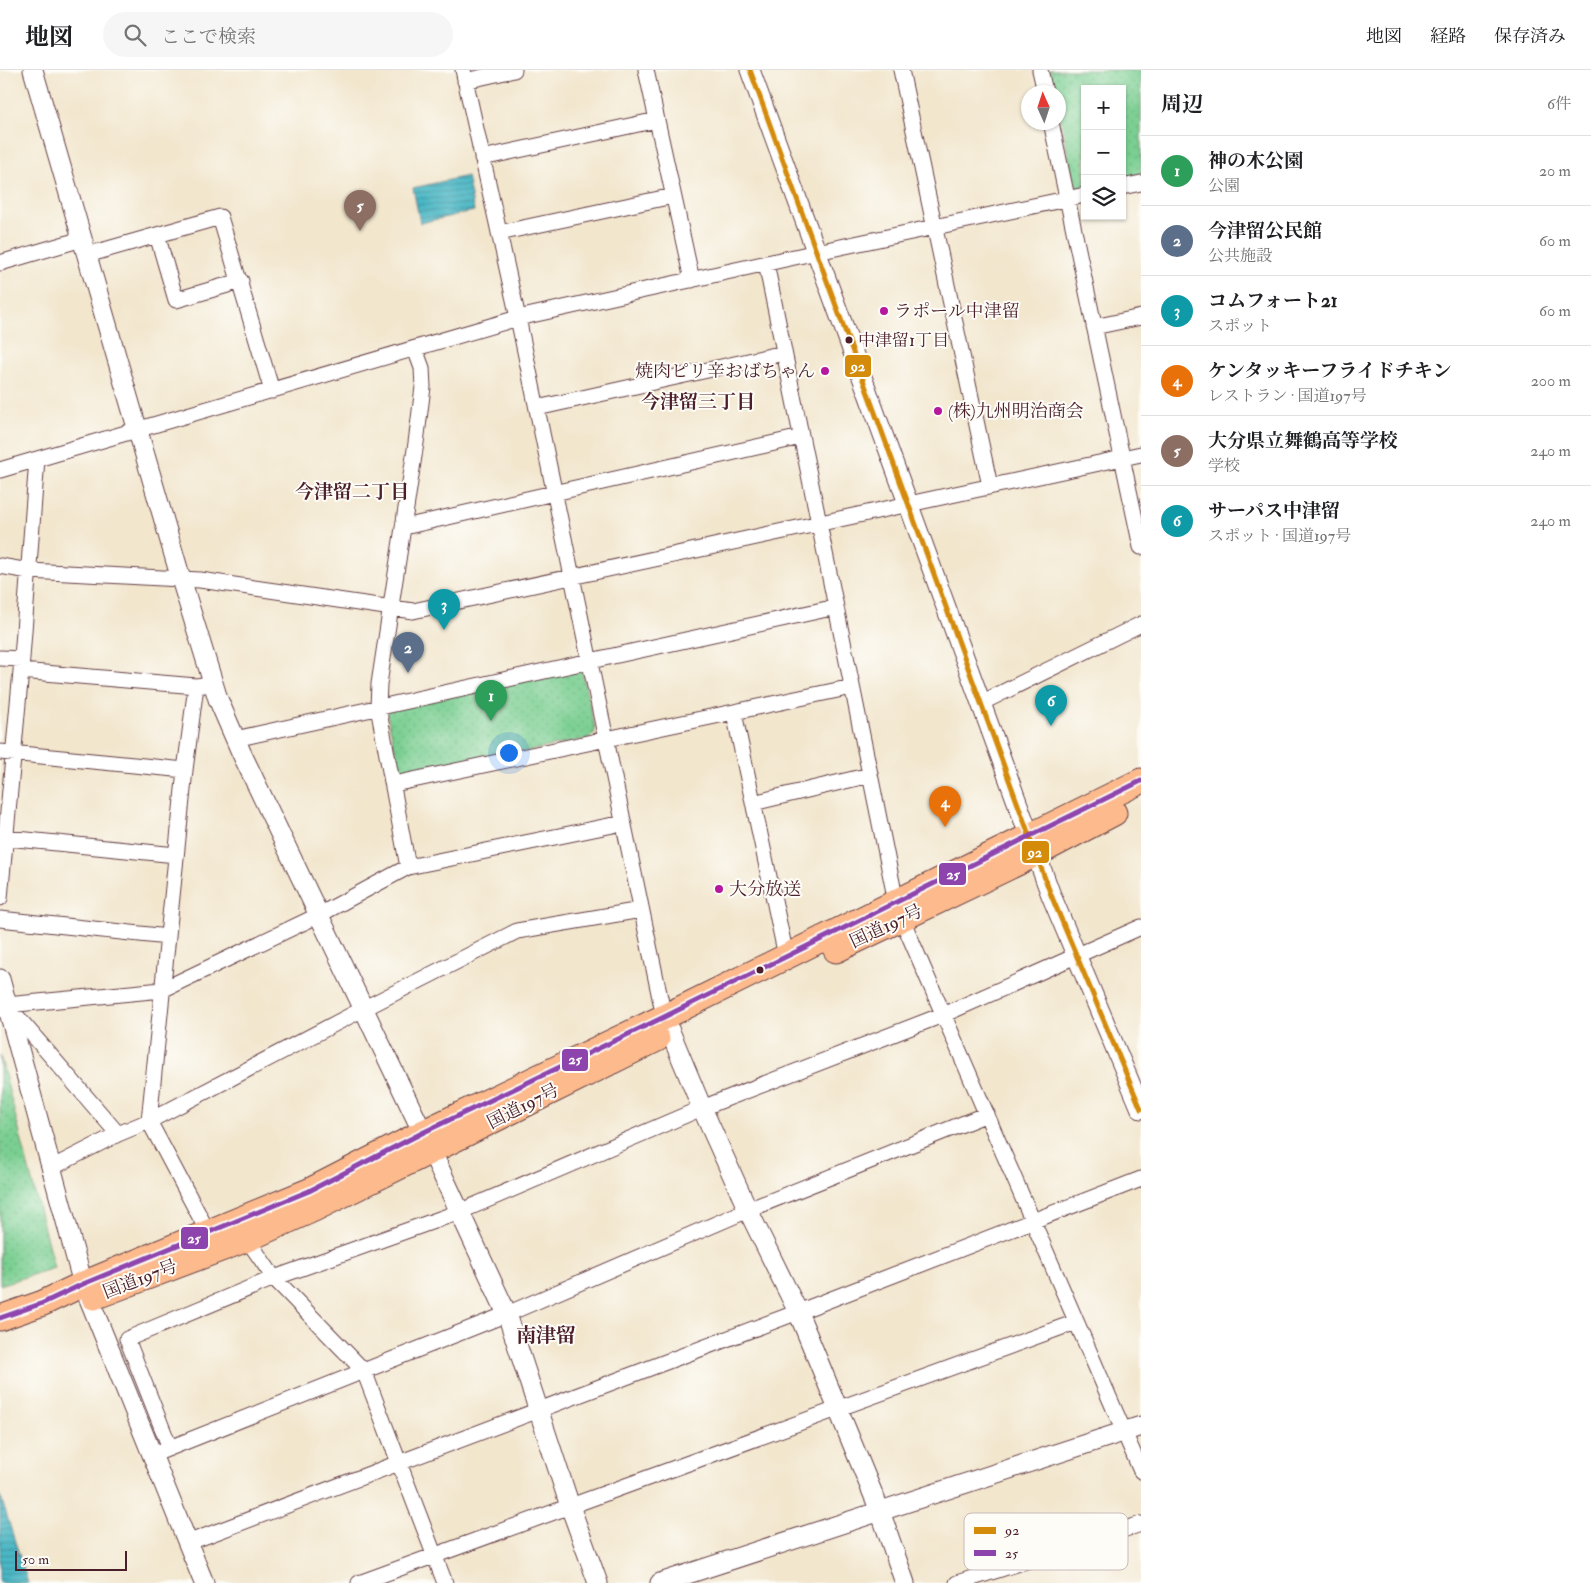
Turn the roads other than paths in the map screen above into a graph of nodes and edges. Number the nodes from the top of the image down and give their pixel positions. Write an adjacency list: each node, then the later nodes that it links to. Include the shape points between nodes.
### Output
1 (33, 70): 20 (street)
2 (514, 70): 7 (street)
3 (646, 70): 9 (street)
4 (750, 70): 21 (street)
5 (902, 70): 17 (street)
6 (1040, 70): 8 (street)
7 (464, 75): 11 (street)
8 (1043, 85)
9 (657, 120): 11 (street); 14 (street)
10 (1053, 130): 16 (street)
11 (482, 158): 18 (street)
12 (1141, 183): 13 (street)
13 (1126, 186)
14 (673, 196): 18 (street); 24 (street)
15 (1081, 196): 16 (street)
16 (1067, 199): 17 (street); 28 (street)
17 (935, 227): 21 (street); 39 (street)
18 (499, 233): 27 (street)
19 (157, 235): 20 (street); 25 (street, via 220,217); 25 (street, via 176,300)
20 (85, 247): 22 (street); 33 (street)
21 (817, 252): 23 (street); 41 (street)
22 (0, 263)
23 (766, 263): 24 (street); 30 (street)
24 (692, 280): 27 (street)
25 (240, 281): 31 (street)
26 (1141, 317): 28 (street)
27 (518, 318): 29 (street); 32 (street)
28 (1094, 327): 36 (street)
29 (415, 349): 31 (street); 43 (street, via 422,368 423,387)
30 (784, 353): 32 (street); 34 (street)
31 (272, 391): 33 (street)
32 (537, 408): 40 (street)
33 (138, 430): 37 (street); 48 (street)
34 (801, 437): 40 (street); 42 (street)
35 (1141, 454): 36 (street)
36 (1122, 458): 39 (street); 44 (street)
37 (37, 459): 38 (street); 46 (street)
38 (0, 470)
39 (990, 486): 41 (street)
40 (555, 493): 43 (street); 47 (street)
41 (909, 504): 42 (street); 57 (street)
42 (819, 524): 47 (street); 49 (street)
43 (404, 527): 50 (street)
44 (1141, 546)
45 (0, 566): 46 (street)
46 (29, 571): 48 (street); 54 (street)
47 (572, 577): 50 (street, via 413,611); 53 (street)
48 (181, 579): 50 (street); 55 (street)
49 (836, 607): 53 (street); 56 (street)
50 (392, 608): 58 (street)
51 (1141, 624): 57 (street)
52 (0, 658): 54 (street)
53 (590, 661): 58 (street); 61 (street)
54 (22, 665): 55 (street); 62 (street)
55 (204, 685): 60 (street); 63 (street)
56 (852, 687): 59 (street); 64 (street)
57 (981, 703): 71 (street)
58 (378, 707): 60 (street); 66 (street)
59 (734, 712): 61 (street); 68 (street)
60 (235, 739): 77 (street)
61 (606, 739): 66 (street); 69 (street)
62 (7, 753): 63 (street); 70 (street)
63 (185, 770): 72 (street)
64 (870, 776): 68 (street); 76 (street)
65 (1141, 781): 71 (highway, 国道197号)
66 (394, 784): 73 (street)
67 (1141, 800): 71 (highway, 国道197号)
68 (753, 803): 82 (street)
69 (623, 822): 73 (street); 75 (street)
70 (7, 838): 72 (street); 74 (street)
71 (1033, 846): 76 (highway, 国道197号); 81 (street)
72 (176, 855): 80 (street)
73 (408, 867): 77 (street)
74 (0, 898)
75 (641, 910): 86 (street, via 518,931); 88 (street)
76 (899, 910): 82 (highway, 国道197号); 87 (street); 88 (highway, 国道197号, via 814,960)
77 (319, 915): 84 (street); 86 (street)
78 (0, 919): 80 (street)
79 (1141, 927): 81 (street)
80 (168, 937): 84 (street)
81 (1077, 955): 87 (street); 90 (street)
82 (786, 956): 88 (highway, 国道197号)
83 (0, 979): 85 (street)
84 (162, 990): 85 (street); 92 (street)
85 (7, 1005): 93 (street); 95 (street)
86 (363, 1009): 92 (street); 94 (street)
87 (945, 1014): 89 (street); 91 (street)
88 (667, 1025): 89 (street); 94 (highway, 国道197号)
89 (702, 1108): 97 (street); 98 (street)
90 (1141, 1109)
91 (987, 1114): 97 (street); 99 (street)
92 (149, 1121): 93 (street); 100 (street)
93 (118, 1134): 95 (street)
94 (427, 1142): 98 (street); 100 (highway, 国道197号); 101 (highway, 国道197号, via 316,1208)
95 (51, 1168): 103 (street)
96 (1141, 1179): 99 (street)
97 (748, 1210): 105 (street); 106 (street)
98 (459, 1212): 102 (street); 106 (street)
99 (1034, 1220): 105 (street); 108 (street)
100 (208, 1232): 103 (highway, 国道197号)
101 (247, 1239): 102 (street); 103 (highway, 国道197号)
102 (274, 1278): 110 (street); 114 (street, via 127,1339)
103 (86, 1291): 104 (highway, 国道197号); 115 (street)
104 (45, 1309): 107 (highway, 国道197号); 109 (highway, 国道197号)
105 (798, 1312): 111 (street); 112 (street)
106 (507, 1314): 110 (street); 112 (street)
107 (0, 1318)
108 (1076, 1322): 111 (street); 113 (street)
109 (0, 1332)
110 (364, 1371): 114 (street); 116 (street)
111 (838, 1408): 118 (street); 119 (street)
112 (539, 1410): 116 (street); 118 (street)
113 (1132, 1429): 117 (street); 119 (street)
114 (170, 1448): 115 (street)
115 (151, 1455): 122 (street)
116 (400, 1463): 122 (street); 123 (street)
117 (1141, 1471)
118 (570, 1506): 123 (street); 128 (street)
119 (880, 1511): 129 (street); 130 (street)
120 (1141, 1524): 121 (street)
121 (1128, 1528)
122 (188, 1543): 125 (street)
123 (435, 1556): 126 (street); 127 (street)
124 (998, 1570): 131 (street)
125 (204, 1583)
126 (360, 1583)
127 (444, 1583)
128 (598, 1583)
129 (660, 1583)
130 (905, 1583)
131 (957, 1583)

